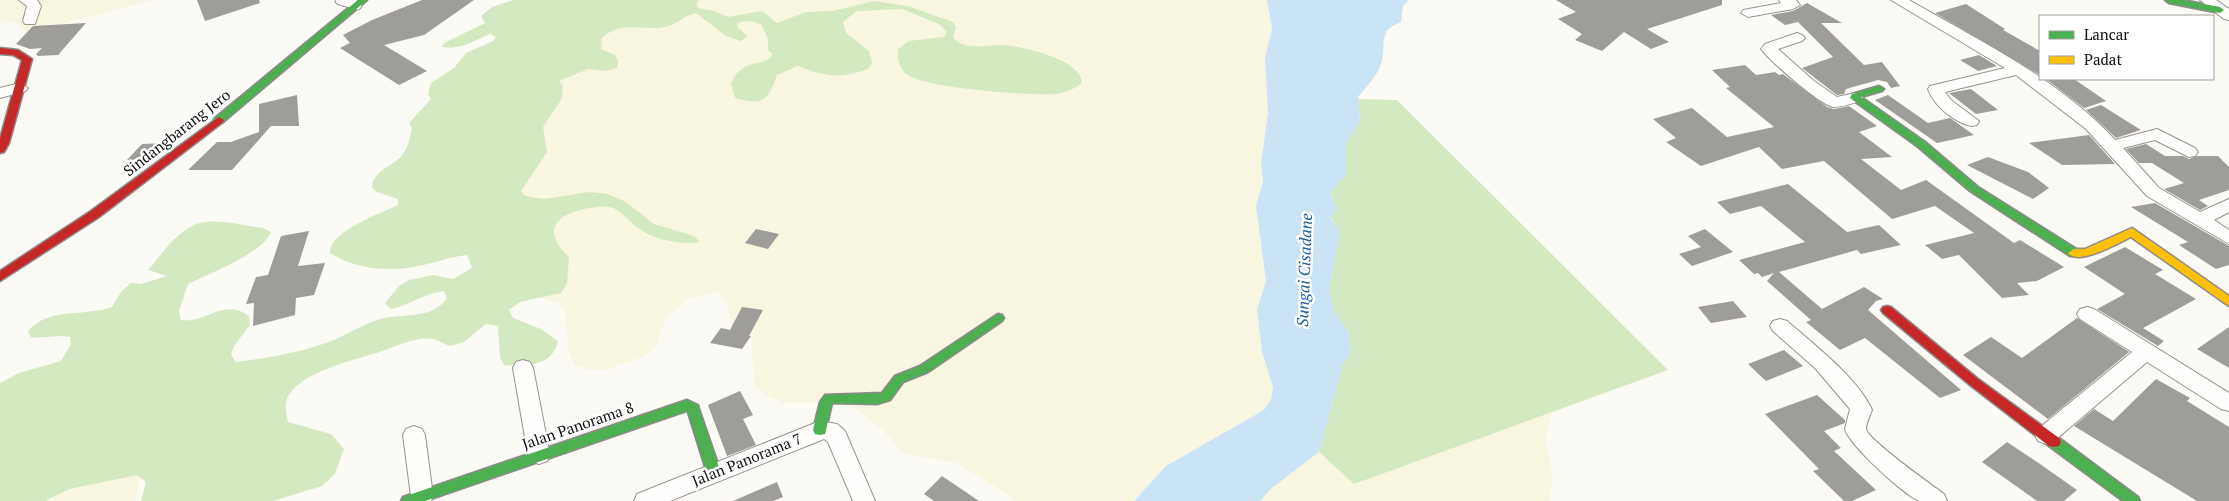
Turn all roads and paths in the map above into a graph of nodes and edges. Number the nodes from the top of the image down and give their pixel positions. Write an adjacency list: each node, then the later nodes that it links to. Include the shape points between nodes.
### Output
1 (26, 0): 10 (street, via 34,6)
2 (340, 0): 7 (lane)
3 (1786, 0): 8 (street, via 1793,6)
4 (1898, 0): 13 (street)
5 (2169, 0): 9 (street)
6 (2207, 0): 9 (street)
7 (360, 3): 25 (street, Sindangbarang Jero, via 140,182)
8 (1748, 12)
9 (2225, 13)
10 (30, 21)
11 (1797, 38): 17 (street, via 1769,50 1834,102)
12 (0, 51): 14 (street, via 14,51 27,59)
13 (2019, 70): 18 (street, via 1936,89 1943,100); 20 (street, via 2092,126)
14 (20, 88): 16 (street); 19 (street)
15 (1879, 89): 17 (street)
16 (0, 93)
17 (1855, 98): 26 (street, via 1921,144 1974,189 2074,253 2086,253 2132,232)
18 (1971, 121)
19 (1, 146)
20 (2112, 146): 21 (street, via 2157,134); 23 (street, via 2153,192)
21 (2189, 152)
22 (2229, 204): 23 (street)
23 (2200, 220): 24 (street)
24 (2229, 238)
25 (0, 277)
26 (2229, 302)
27 (1888, 310): 36 (street, via 1974,382)
28 (2087, 314): 31 (street)
29 (998, 318): 34 (street, via 924,369 899,380 886,396 877,399 829,398)
30 (1780, 326): 42 (street, via 1822,363 1859,405 1862,410 1856,426 1858,435 1888,464)
31 (2145, 352): 33 (street); 36 (street)
32 (523, 368): 37 (street)
33 (2229, 403)
34 (820, 430): 38 (street, Jalan Panorama 7); 41 (street, via 829,430 837,437)
35 (414, 435): 39 (street)
36 (2046, 435): 43 (street)
37 (539, 455): 38 (street, Jalan Panorama 8, via 687,405 693,409); 39 (street, Jalan Panorama 8)
38 (714, 473): 40 (street, Jalan Panorama 7)
39 (415, 498)
40 (645, 501)
41 (864, 501)
42 (1936, 501)
43 (2133, 501)

